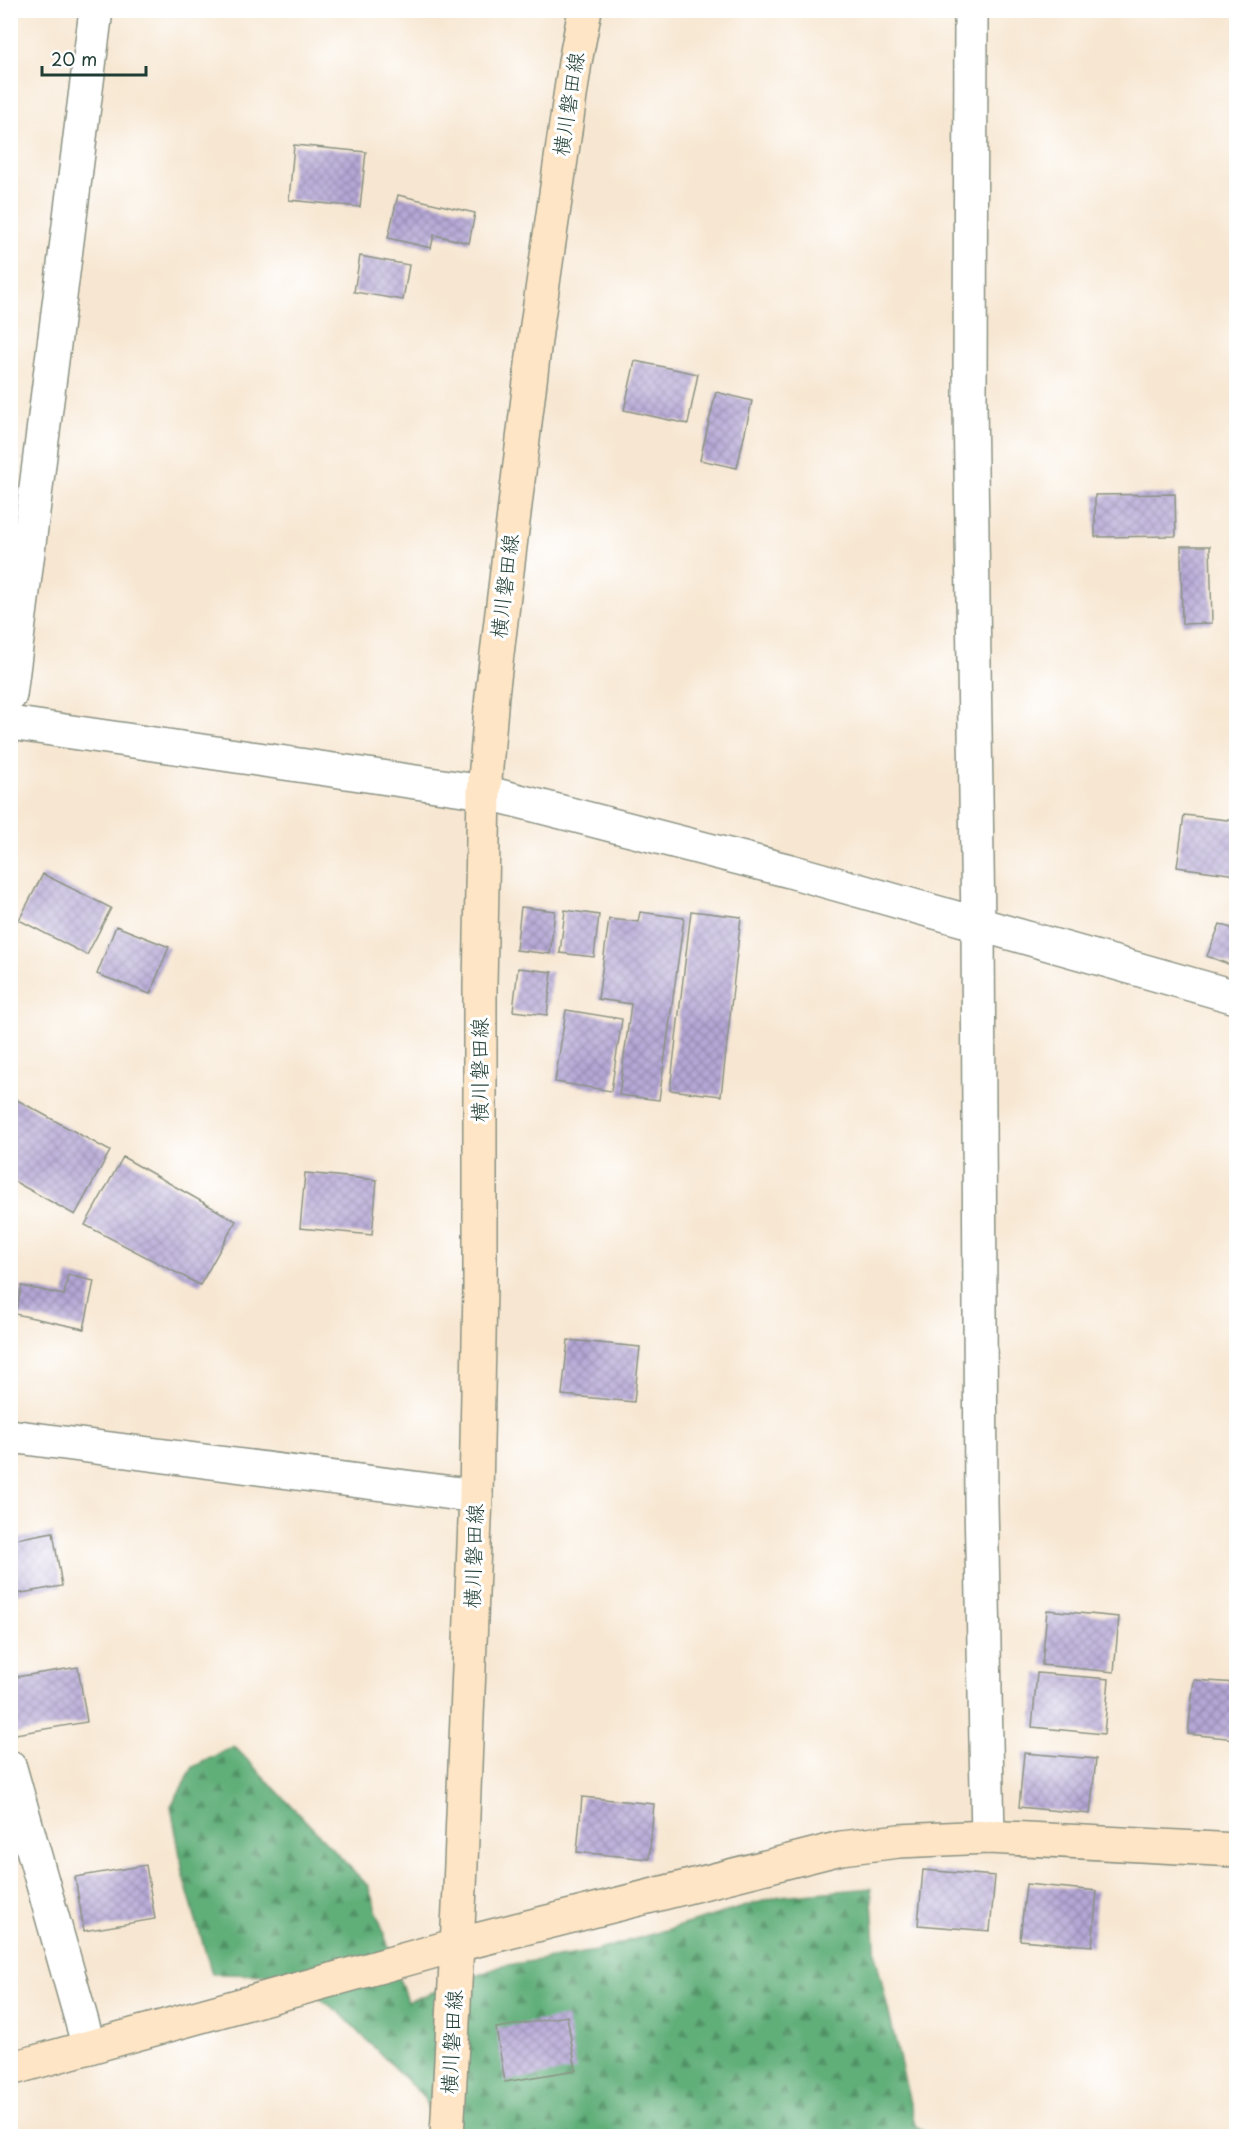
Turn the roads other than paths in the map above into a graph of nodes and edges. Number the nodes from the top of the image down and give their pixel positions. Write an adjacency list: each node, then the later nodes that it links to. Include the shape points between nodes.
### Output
1 (96, 10): 4 (street)
2 (585, 10): 6 (main road, 横川磐田線, via 536,332)
3 (971, 10): 7 (street, via 970,402)
4 (10, 695)
5 (10, 723): 6 (street)
6 (484, 792): 7 (street, via 789,871); 10 (main road, 横川磐田線)
7 (978, 926): 8 (street); 12 (street, via 981,1502)
8 (1236, 997)
9 (10, 1436): 10 (street)
10 (476, 1496): 14 (main road, 横川磐田線)
11 (10, 1768): 15 (street)
12 (988, 1837): 13 (main road); 14 (main road, via 841,1848)
13 (1236, 1850)
14 (457, 1945): 15 (main road); 17 (main road, 横川磐田線)
15 (89, 2047): 16 (main road)
16 (10, 2069)
17 (447, 2136)

